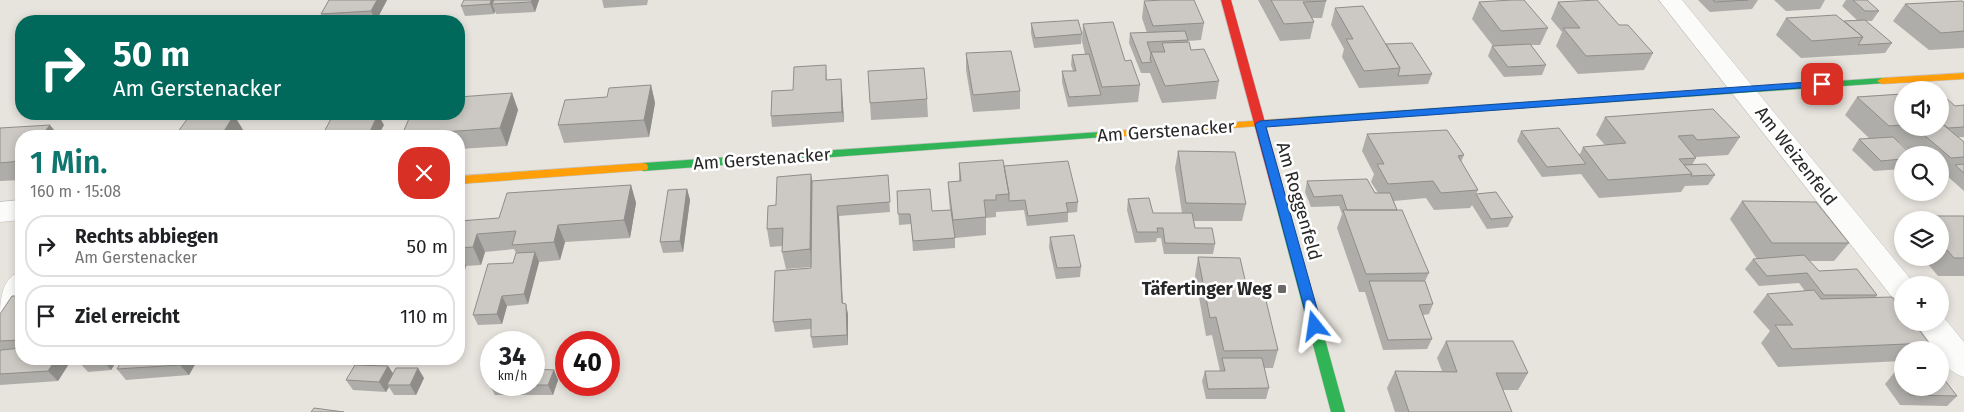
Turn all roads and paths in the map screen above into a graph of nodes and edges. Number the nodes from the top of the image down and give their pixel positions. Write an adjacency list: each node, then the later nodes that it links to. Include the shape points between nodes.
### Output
1 (1226, 0): 5 (street, Am Roggenfeld)
2 (1670, 0): 4 (street, Am Weizenfeld)
3 (1964, 76): 4 (street, Am Gerstenacker)
4 (1743, 90): 5 (street, Am Gerstenacker); 9 (street, Am Weizenfeld)
5 (1260, 124): 6 (street, Am Gerstenacker); 14 (street, Am Roggenfeld)
6 (465, 180)
7 (15, 211): 8 (street)
8 (0, 212)
9 (1894, 279)
10 (15, 291): 11 (street)
11 (0, 312)
12 (1937, 331): 13 (street)
13 (1964, 364)
14 (1338, 412)

